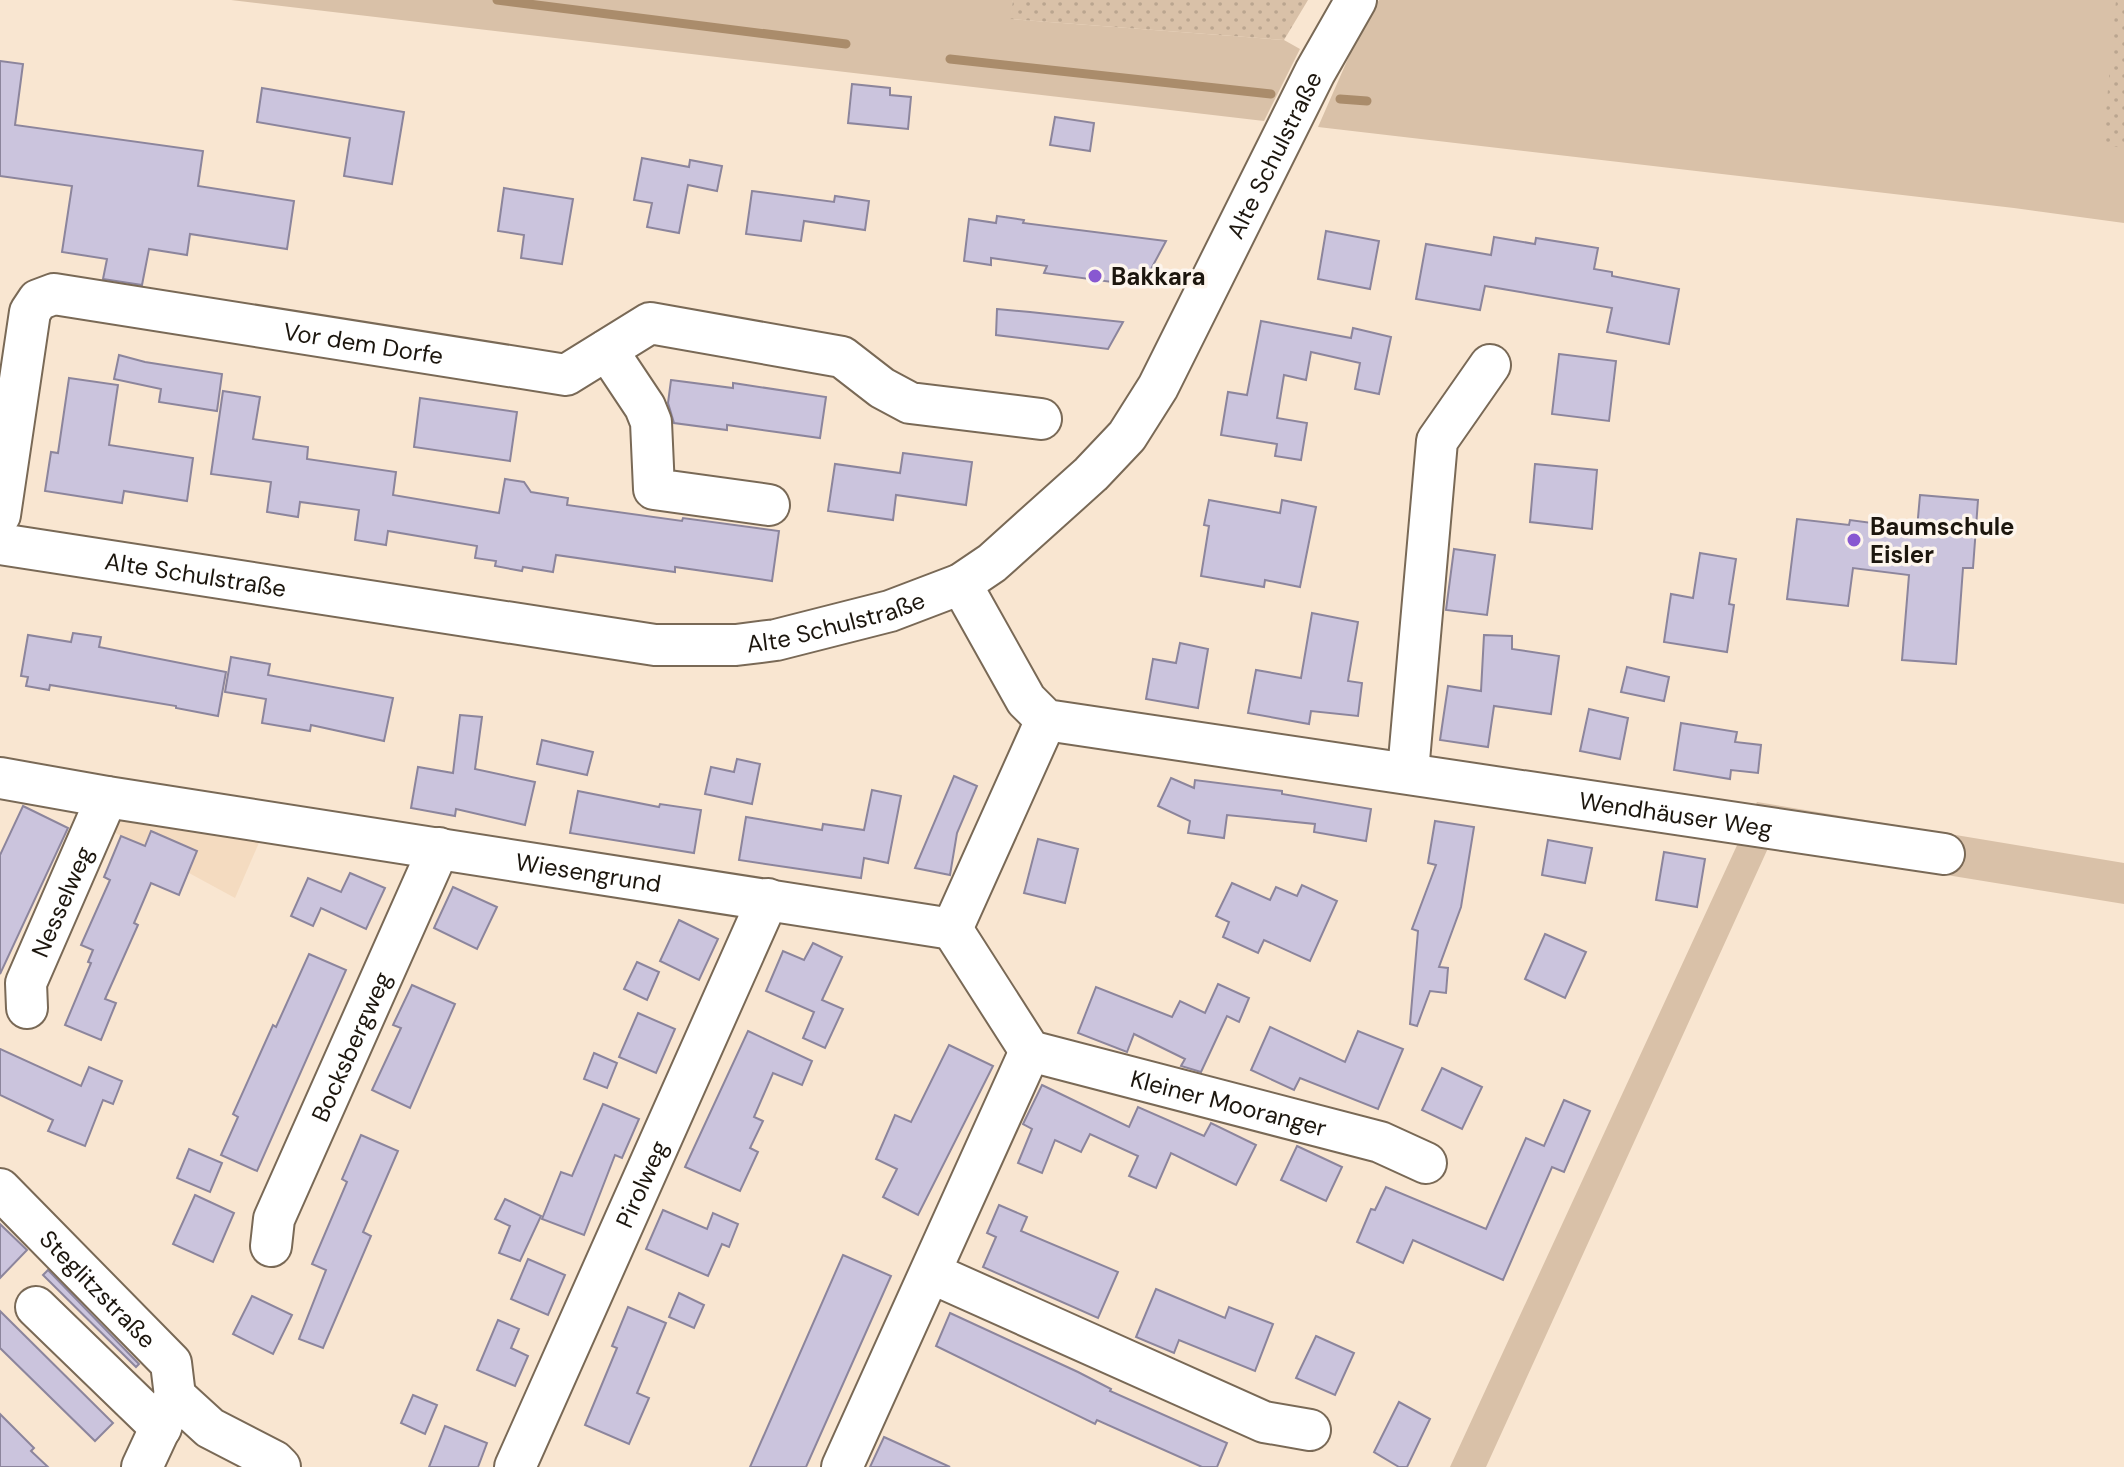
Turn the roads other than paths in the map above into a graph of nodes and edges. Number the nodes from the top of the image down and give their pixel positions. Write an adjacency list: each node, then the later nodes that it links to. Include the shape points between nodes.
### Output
1 (1356, 0): 8 (street, Alte Schulstraße, via 1158,387 1127,436 1019,540)
2 (607, 350): 4 (street, Vor dem Dorfe, via 650,323 842,357 910,403); 5 (street, via 651,422 654,489); 6 (street, Vor dem Dorfe, via 566,375 54,294 38,300 30,312)
3 (1490, 365): 10 (street, via 1437,441)
4 (1041, 419)
5 (769, 505)
6 (0, 515)
7 (0, 544): 8 (street, Alte Schulstraße, via 655,645 776,640 890,611)
8 (961, 584): 9 (street, via 1026,700)
9 (1046, 720): 10 (street, Wendhäuser Weg); 16 (street)
10 (1408, 772): 14 (street, Wendhäuser Weg)
11 (0, 778): 12 (street, Wiesengrund)
12 (107, 797): 13 (street, Wiesengrund); 17 (street, Nesselweg, via 26,983)
13 (439, 848): 15 (street, Wiesengrund); 21 (street, Bocksbergweg, via 274,1219)
14 (1944, 854)
15 (768, 899): 16 (street, Wiesengrund); 28 (street, Pirolweg)
16 (952, 929): 18 (street)
17 (27, 1008)
18 (1030, 1051): 19 (street, Kleiner Mooranger, via 1380,1142); 22 (street)
19 (1426, 1163)
20 (0, 1189): 24 (street, Steglitzstraße, via 171,1363)
21 (271, 1246)
22 (931, 1273): 25 (street, via 1264,1422); 29 (street)
23 (36, 1307): 24 (street)
24 (168, 1412): 26 (street); 27 (street, via 210,1428)
25 (1310, 1430)
26 (142, 1467)
27 (280, 1467)
28 (515, 1467)
29 (842, 1467)

